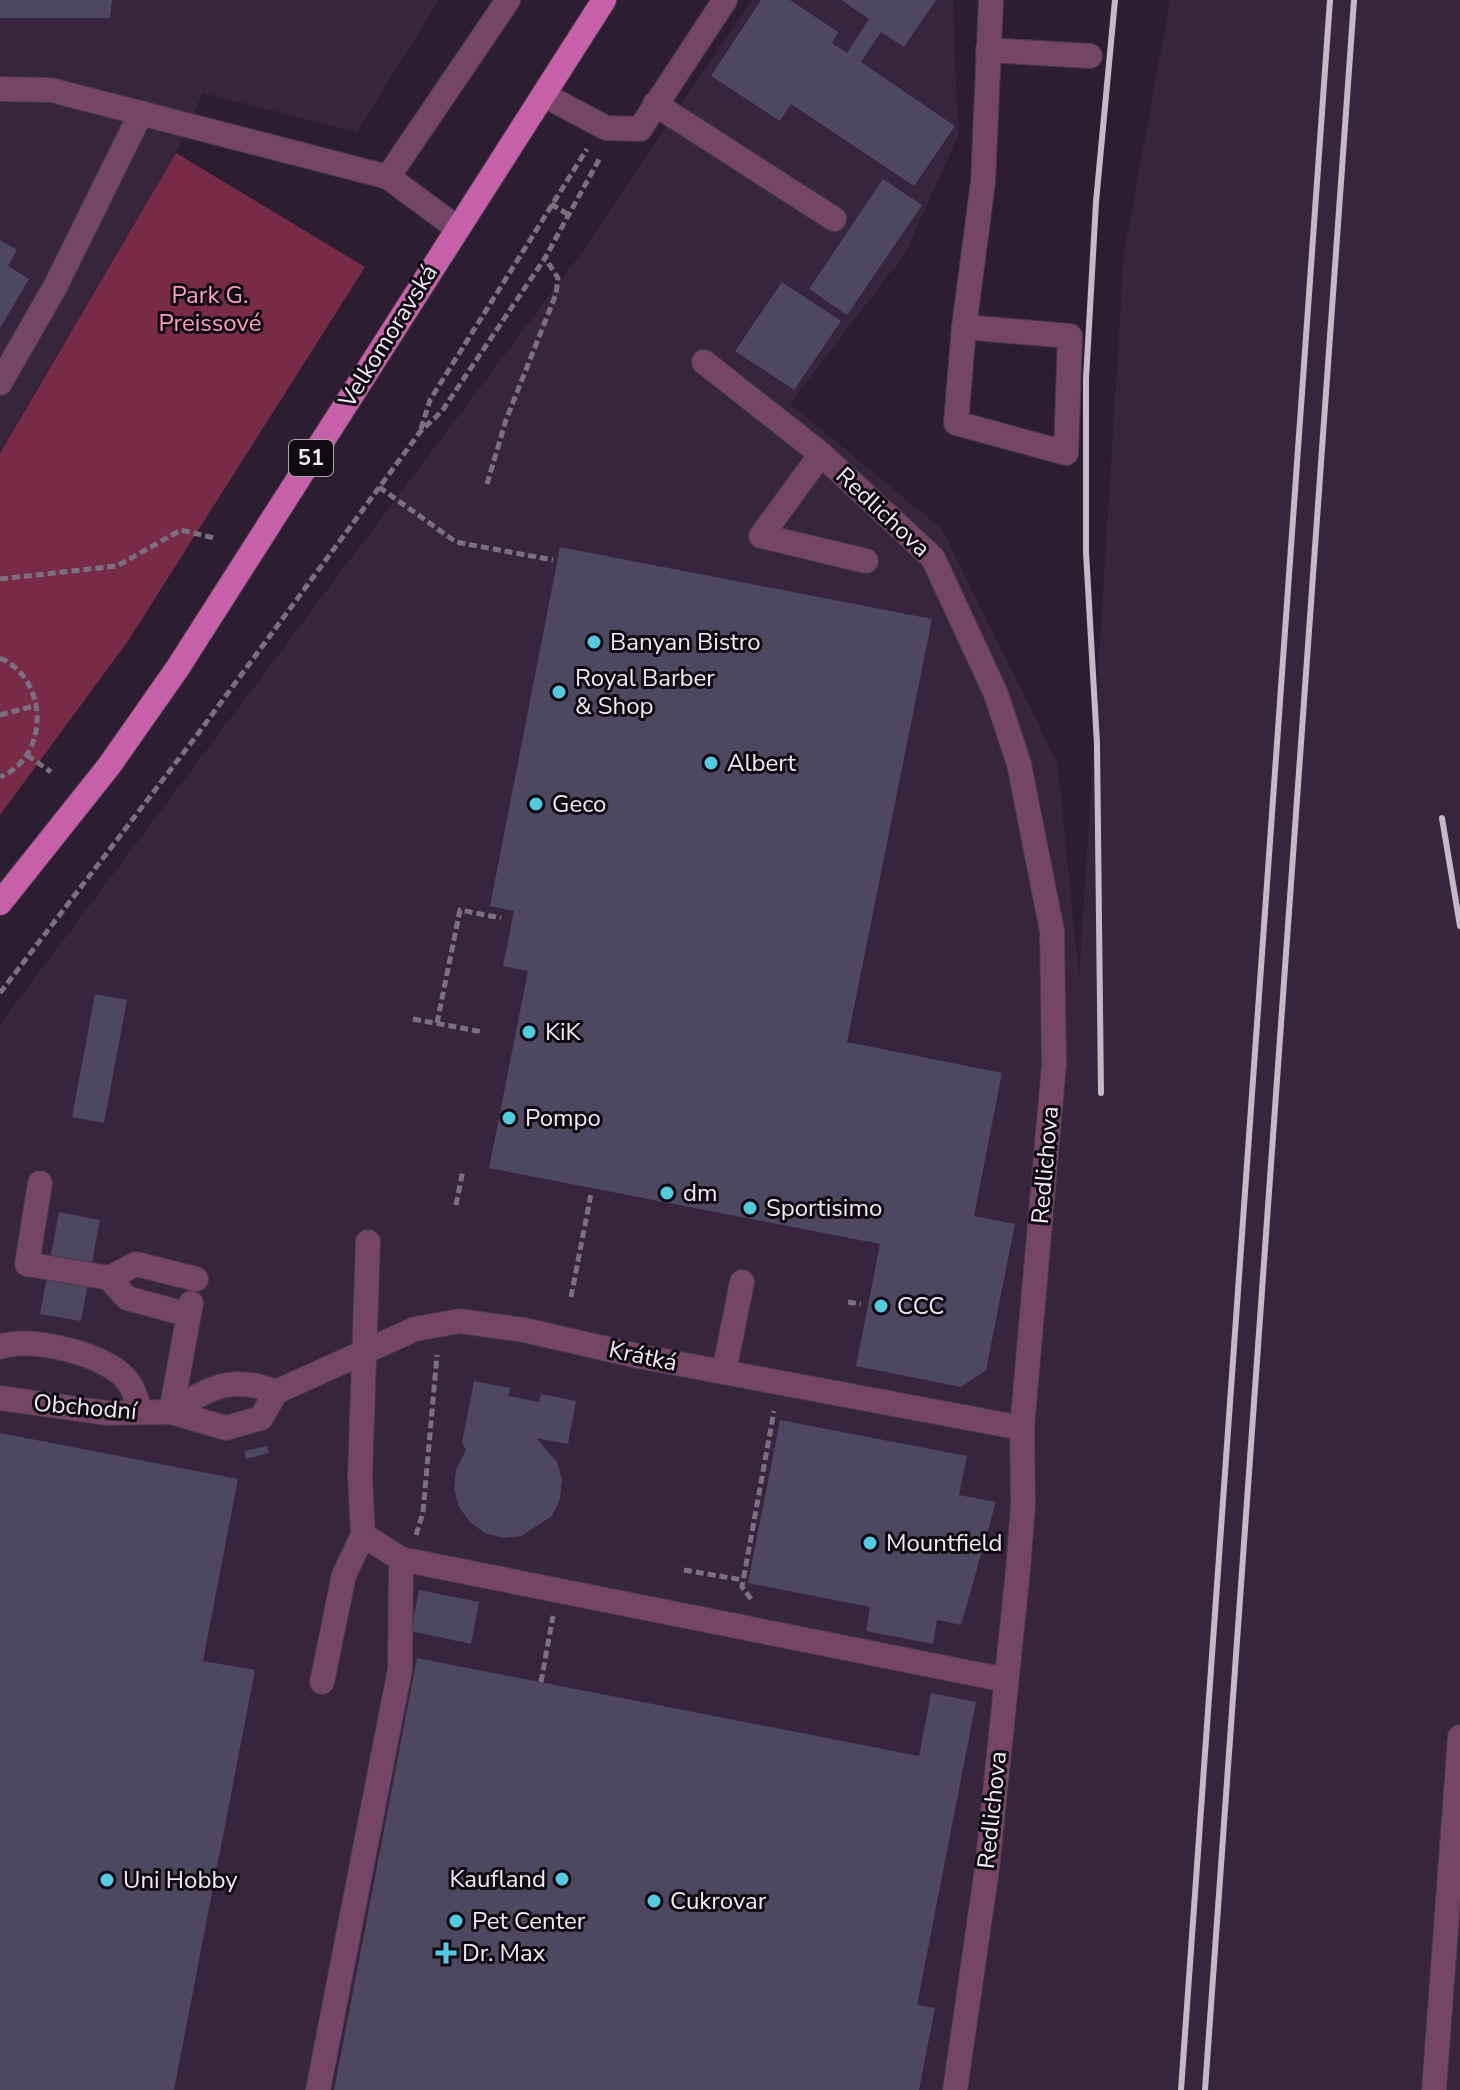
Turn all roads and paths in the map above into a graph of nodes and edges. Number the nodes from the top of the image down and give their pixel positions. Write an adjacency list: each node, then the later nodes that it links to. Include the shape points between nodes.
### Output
1 (508, 0): 12 (lane)
2 (604, 0): 8 (main road, Velkomoravská / 51)
3 (725, 0): 9 (lane)
4 (991, 0): 5 (lane)
5 (988, 50): 6 (lane); 18 (lane, via 983,182)
6 (1090, 56)
7 (0, 89): 10 (lane, via 51,90)
8 (544, 95): 11 (lane); 16 (main road, Velkomoravská / 51)
9 (655, 104): 11 (lane, via 640,129); 15 (lane)
10 (141, 113): 12 (lane); 20 (lane, via 55,287)
11 (606, 128): 13 (path); 14 (path, via 602,153)
12 (388, 177): 16 (lane)
13 (551, 204): 14 (path); 21 (path, via 430,400)
14 (569, 215): 17 (path)
15 (834, 219)
16 (457, 228): 35 (main road, Velkomoravská / 51, via 177,669 109,766)
17 (545, 258): 21 (path, via 442,411); 23 (path, via 558,278 556,294)
18 (964, 327): 18 (lane, via 956,423 1066,453 1070,336)
19 (704, 362): 22 (lane, Redlichova)
20 (0, 383)
21 (420, 432): 24 (path)
22 (821, 454): 27 (lane, via 761,536); 61 (lane, Redlichova, via 933,558 996,694 1033,830 1052,931 1054,1064)
23 (487, 484)
24 (379, 487): 26 (path, via 456,542); 37 (path)
25 (214, 538): 28 (path, via 181,530 117,566)
26 (553, 560)
27 (866, 561)
28 (0, 579)
29 (0, 658): 30 (path, via 28,681)
30 (38, 705): 31 (path); 32 (path, via 37,731)
31 (0, 715)
32 (27, 755): 33 (path); 34 (path)
33 (51, 772)
34 (0, 777)
35 (0, 903)
36 (501, 918): 39 (path, via 460,910)
37 (0, 993)
38 (413, 1019): 39 (path)
39 (437, 1023): 40 (path)
40 (483, 1032)
41 (463, 1170): 44 (path)
42 (40, 1183): 46 (lane, via 27,1264)
43 (591, 1194): 49 (path)
44 (456, 1205)
45 (368, 1242): 54 (lane)
46 (109, 1278): 47 (lane, via 136,1264); 60 (lane, via 127,1298 190,1309)
47 (196, 1279)
48 (742, 1282): 55 (lane)
49 (571, 1297)
50 (848, 1302): 51 (path)
51 (861, 1304)
52 (438, 1343): 63 (path, via 423,1512 415,1541)
53 (0, 1347): 59 (lane, via 36,1343 96,1358 129,1381)
54 (366, 1351): 55 (lane, Krátká, via 415,1329 460,1321); 57 (lane, Krátká); 62 (lane)
55 (724, 1372): 56 (lane, Krátká)
56 (779, 1383): 61 (lane, Krátká); 65 (path)
57 (276, 1392): 60 (lane, Obchodní, via 240,1383 205,1390); 60 (lane, Obchodní, via 261,1418 226,1428)
58 (0, 1398): 59 (lane, Obchodní, via 107,1413)
59 (141, 1412): 60 (lane, Obchodní)
60 (171, 1412)
61 (1022, 1428): 68 (lane, Redlichova, via 1023,1505)
62 (363, 1535): 63 (lane); 69 (lane, via 344,1575)
63 (401, 1559): 66 (lane); 72 (lane, via 400,1669)
64 (684, 1570): 65 (path)
65 (743, 1580): 67 (path, via 742,1587 758,1608)
66 (558, 1590): 67 (lane); 70 (path)
67 (753, 1630): 68 (lane)
68 (1006, 1680): 73 (lane, Redlichova, via 987,1869)
69 (322, 1682)
70 (541, 1682)
71 (1460, 1737): 74 (lane)
72 (318, 2090)
73 (955, 2090)
74 (1434, 2090)

